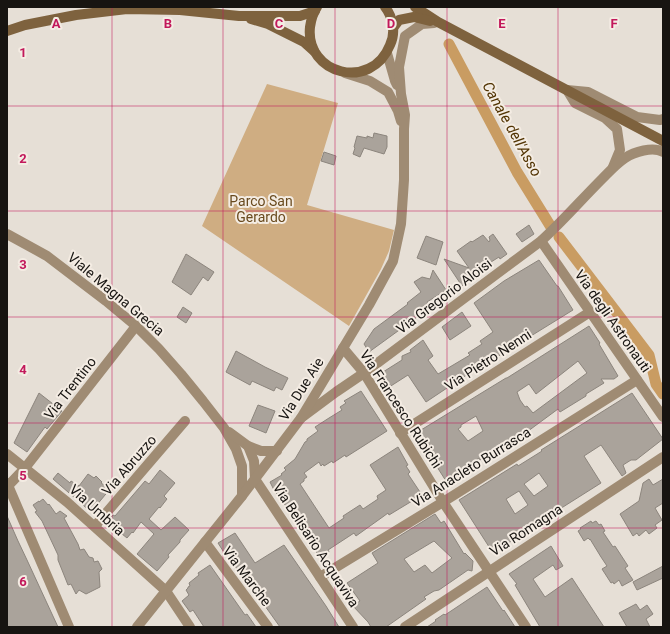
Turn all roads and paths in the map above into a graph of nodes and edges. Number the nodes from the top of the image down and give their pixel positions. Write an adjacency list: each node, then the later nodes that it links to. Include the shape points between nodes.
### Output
1 (385, 7): 6 (main road)
2 (415, 7): 5 (main road)
3 (316, 9): 4 (main road, via 300,16); 8 (main road, via 310,32 311,43)
4 (239, 16): 7 (main road, via 180,10 127,9 76,15); 8 (main road, via 268,24 304,42)
5 (438, 22): 6 (main road, via 414,17 399,20); 11 (main road); 12 (street, Via Due Aie, via 422,24 405,36 399,67)
6 (393, 28): 9 (main road, via 392,41)
7 (7, 31)
8 (316, 53): 10 (main road, via 332,68)
9 (387, 53): 10 (main road, via 379,63 368,70); 12 (street, Via Due Aie)
10 (342, 72): 14 (street, Via Due Aie, via 370,81 388,92 398,110)
11 (567, 90): 13 (street, via 588,92 637,117); 15 (main road); 17 (street, via 575,103 605,118 617,129 620,150)
12 (401, 94): 14 (street, Via Due Aie, via 405,115)
13 (663, 119)
14 (404, 129): 22 (street, Via Due Aie, via 401,224 393,261)
15 (663, 141)
16 (663, 152): 17 (street, via 639,151)
17 (613, 168): 19 (street, Via Gregorio Aloisi)
18 (7, 234): 21 (street, Viale Magna Grecia, via 48,256)
19 (544, 238): 20 (street, Via degli Astronauti); 23 (street, Via Gregorio Aloisi)
20 (590, 312): 24 (street, Via degli Astronauti); 29 (street, Via Pietro Nenni)
21 (136, 326): 28 (street, Viale Magna Grecia, via 182,374); 35 (street, Via Trentino)
22 (343, 348): 23 (street, Via Francesco Rubichi); 26 (street, Via Due Aie)
23 (364, 373): 26 (street, Via Gregorio Aloisi); 29 (street, Via Francesco Rubichi)
24 (637, 380): 25 (street, Via degli Astronauti); 39 (street, Via Anacleto Burrasca)
25 (663, 417)
26 (301, 418): 31 (street, Via Due Aie)
27 (185, 421): 40 (street, Via Abruzzo)
28 (224, 428): 30 (street, Viale Magna Grecia); 34 (street, Viale Magna Grecia)
29 (400, 433): 39 (street, Via Francesco Rubichi)
30 (248, 446): 31 (street, Viale Magna Grecia, via 261,451); 36 (street, via 254,460)
31 (277, 451): 36 (street, Via Due Aie)
32 (7, 454): 35 (street, Via Umbria)
33 (663, 456): 42 (street, Via Romagna)
34 (242, 466): 36 (street, Viale Magna Grecia); 38 (street, Viale Magna Grecia)
35 (25, 468): 37 (street, Via Trentino); 40 (street, Via Umbria)
36 (255, 479): 38 (street, Via Due Aie); 43 (street, Via Belisario Acquaviva)
37 (8, 485): 45 (street)
38 (242, 496): 41 (street, Via Due Aie)
39 (443, 502): 42 (street, Via Francesco Rubichi); 43 (street, Via Anacleto Burrasca)
40 (95, 526): 44 (street, Via Umbria)
41 (204, 542): 44 (street, Via Due Aie); 48 (street, Via Marche)
42 (489, 571): 50 (street, Via Romagna); 51 (street, Via Francesco Rubichi)
43 (320, 577): 49 (street, Via Belisario Acquaviva)
44 (166, 591): 46 (street, Via Due Aie); 47 (street, Via Umbria)
45 (69, 627)
46 (136, 627)
47 (190, 627)
48 (268, 627)
49 (353, 627)
50 (405, 627)
51 (526, 627)

